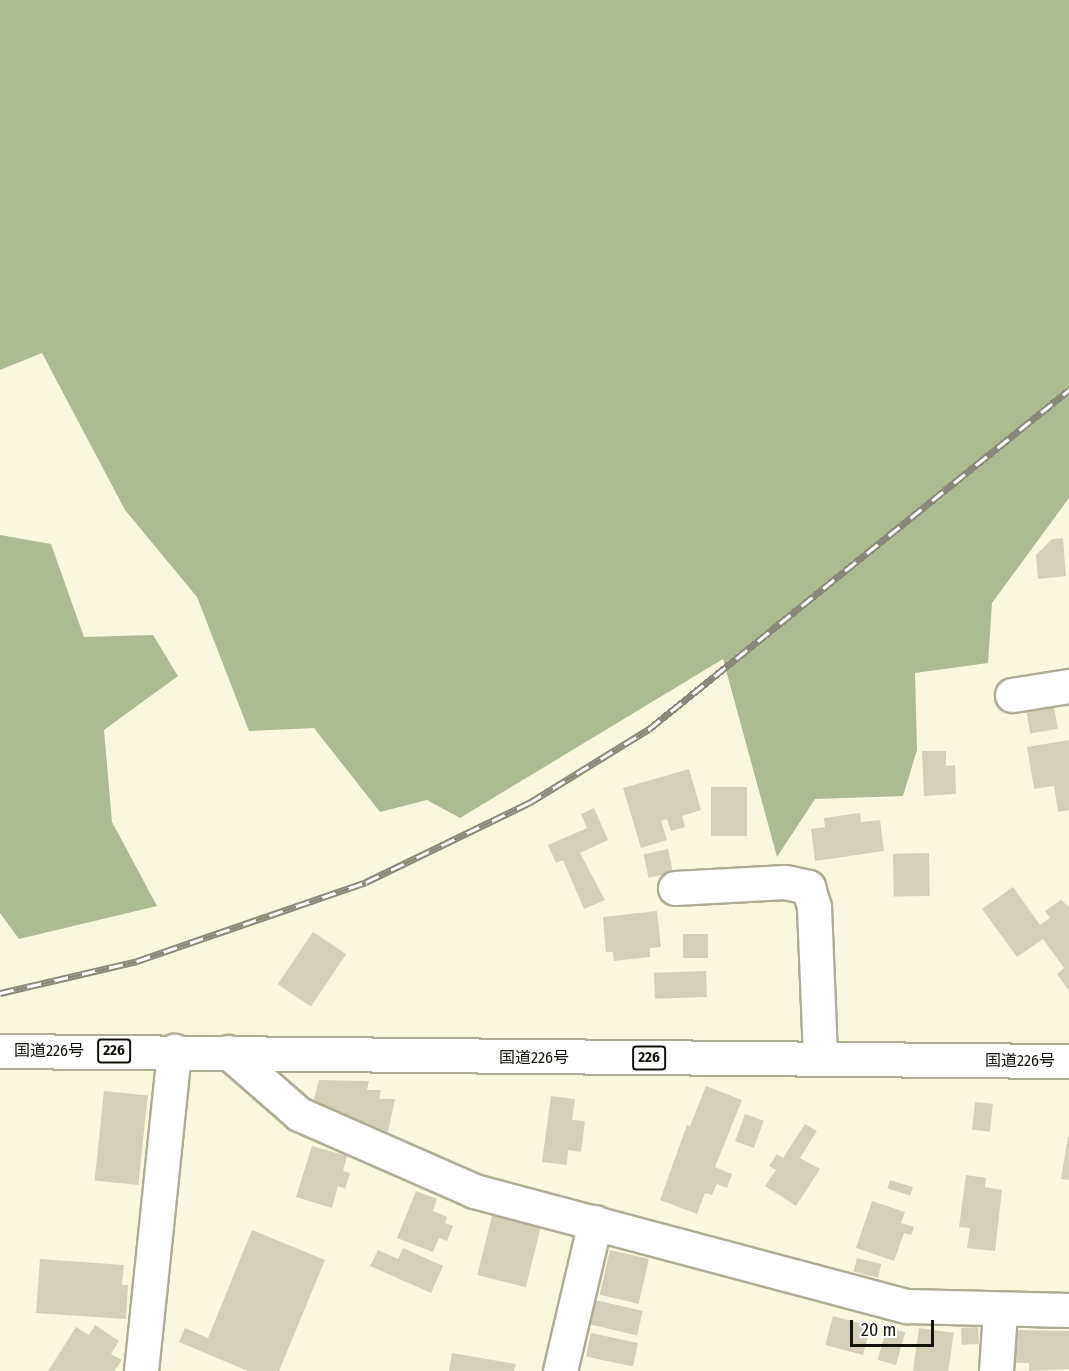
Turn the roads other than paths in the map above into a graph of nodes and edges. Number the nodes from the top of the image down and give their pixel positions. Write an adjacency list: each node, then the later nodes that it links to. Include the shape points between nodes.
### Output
1 (1069, 686): 2 (main road)
2 (1012, 695)
3 (675, 888): 7 (main road, via 785,882 808,887 814,907)
4 (0, 1051): 5 (main road, 国道226号 / 226)
5 (174, 1051): 6 (main road, 国道226号 / 226); 12 (main road)
6 (228, 1052): 7 (main road, 国道226号 / 226); 9 (main road, via 299,1114 474,1191)
7 (820, 1059): 8 (main road, 国道226号 / 226)
8 (1069, 1061)
9 (594, 1222): 11 (main road, via 908,1306); 13 (main road)
10 (1069, 1310): 11 (main road)
11 (1000, 1311): 14 (main road)
12 (141, 1371)
13 (560, 1371)
14 (996, 1371)

